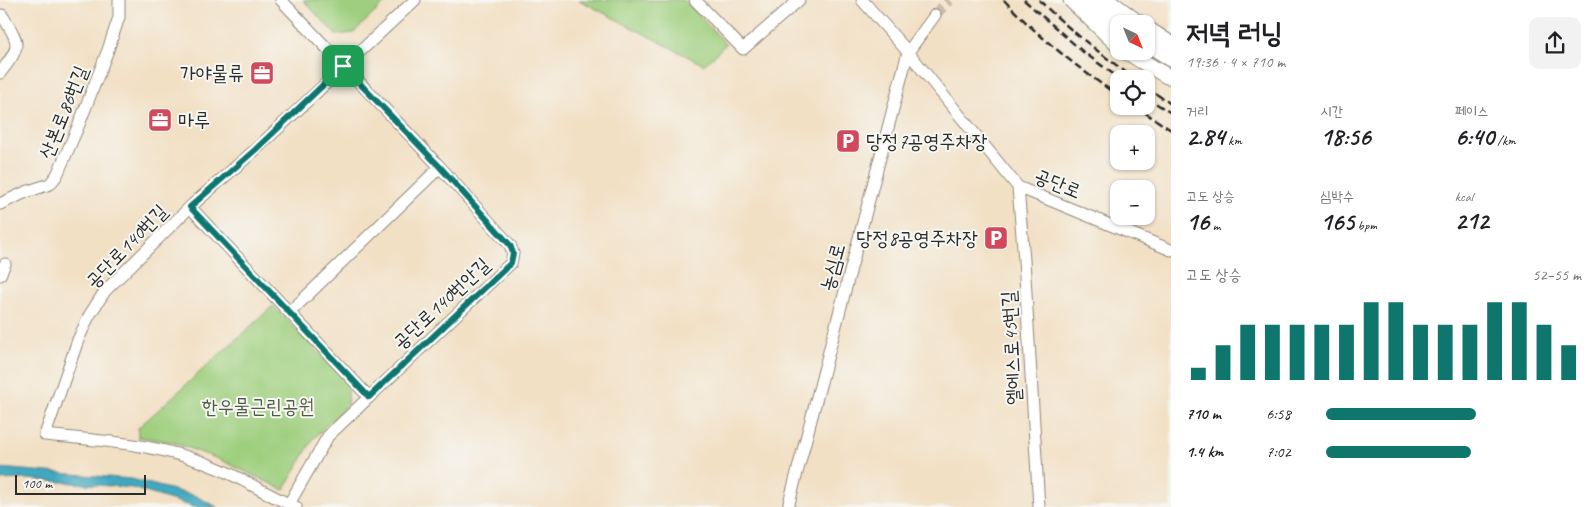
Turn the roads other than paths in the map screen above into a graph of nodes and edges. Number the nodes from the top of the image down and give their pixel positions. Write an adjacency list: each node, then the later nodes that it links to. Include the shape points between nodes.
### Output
1 (119, 0): 26 (street, 산본로86번길, via 119,17 108,50 57,175 50,184)
2 (282, 0): 21 (street, 공단로140번안길)
3 (415, 0): 21 (street, 공단로140번길)
4 (695, 0): 5 (street, via 743,49)
5 (799, 0)
6 (862, 0): 18 (street, 공단로)
7 (1071, 0): 15 (main road)
8 (1089, 0): 13 (main road)
9 (1108, 0): 11 (main road)
10 (935, 15): 18 (street, 농심로)
11 (1128, 15)
12 (0, 16): 22 (street, via 17,44 15,54)
13 (1110, 18)
14 (1155, 32): 16 (main road)
15 (1110, 37)
16 (1169, 39)
17 (1155, 49): 19 (main road)
18 (908, 52): 25 (street, 공단로); 32 (street, 농심로)
19 (1171, 59)
20 (1140, 60): 23 (main road)
21 (343, 66): 24 (street, 공단로140번안길); 27 (street, 공단로140번길)
22 (0, 73)
23 (1171, 76)
24 (440, 167): 29 (street); 30 (street, 공단로140번안길, via 510,245 513,253 511,263)
25 (1018, 188): 28 (street, 공단로); 33 (street, 엘에스로45번길)
26 (0, 204)
27 (190, 207): 29 (street); 31 (street, 공단로140번길, via 105,291 95,306 78,340 45,435 165,450 217,468)
28 (1171, 250)
29 (290, 312): 30 (street)
30 (369, 397): 31 (street, 공단로140번안길, via 328,436)
31 (293, 506)
32 (788, 507)
33 (1038, 507)

